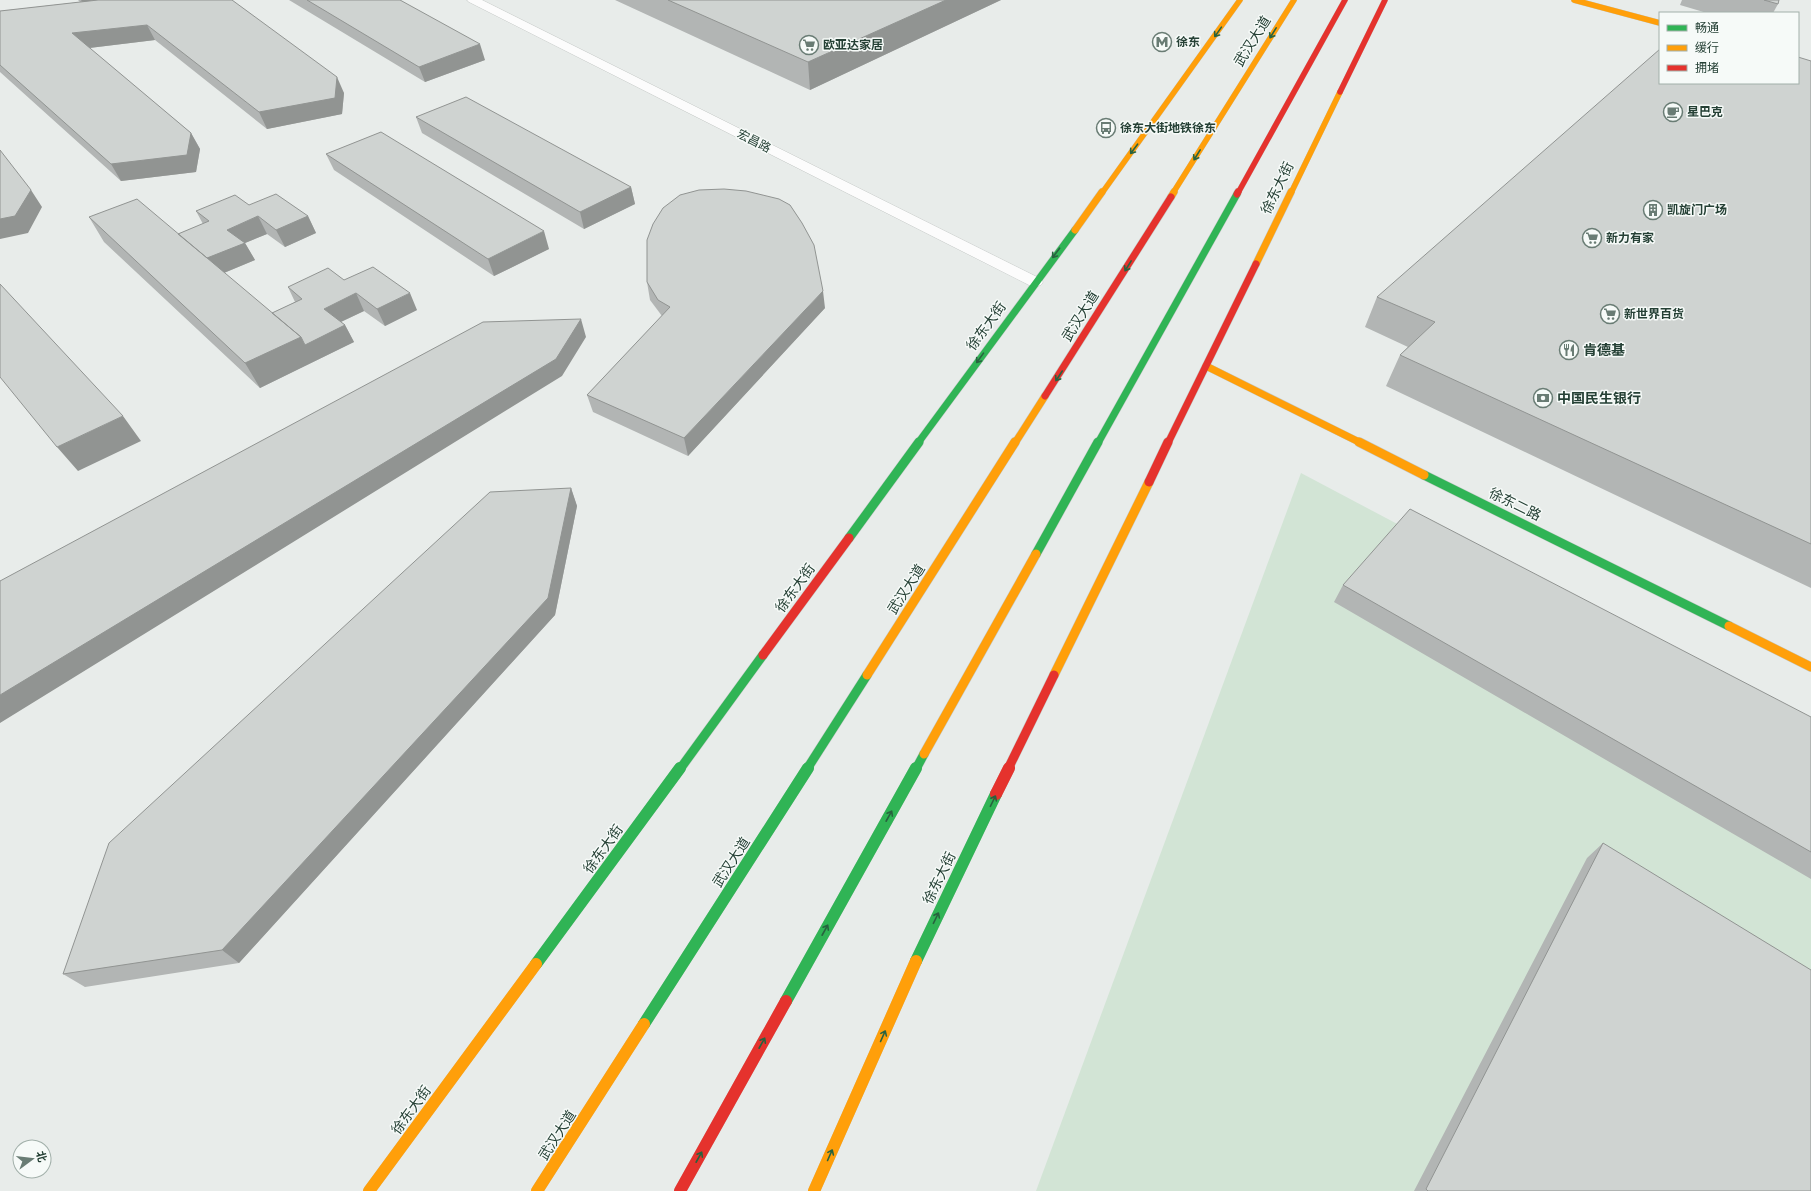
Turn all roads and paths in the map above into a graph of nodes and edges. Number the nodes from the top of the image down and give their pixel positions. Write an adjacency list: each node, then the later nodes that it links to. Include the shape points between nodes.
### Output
1 (473, 0): 8 (street, 宏昌路)
2 (1240, 0): 8 (main road, 徐东大街, one-way to 8)
3 (1294, 0): 12 (main road, 武汉大道, one-way to 12, via 1083,338)
4 (1344, 0): 13 (main road, one-way to 4)
5 (1385, 0): 9 (main road, 徐东大街)
6 (1574, 0): 7 (main road)
7 (1659, 23)
8 (1036, 282): 11 (main road, 徐东大街, one-way to 11)
9 (1206, 366): 10 (main road, 徐东二路); 14 (main road, 徐东大街, one-way to 9, via 930,928)
10 (1811, 667)
11 (370, 1191)
12 (537, 1191)
13 (680, 1191)
14 (814, 1191)

